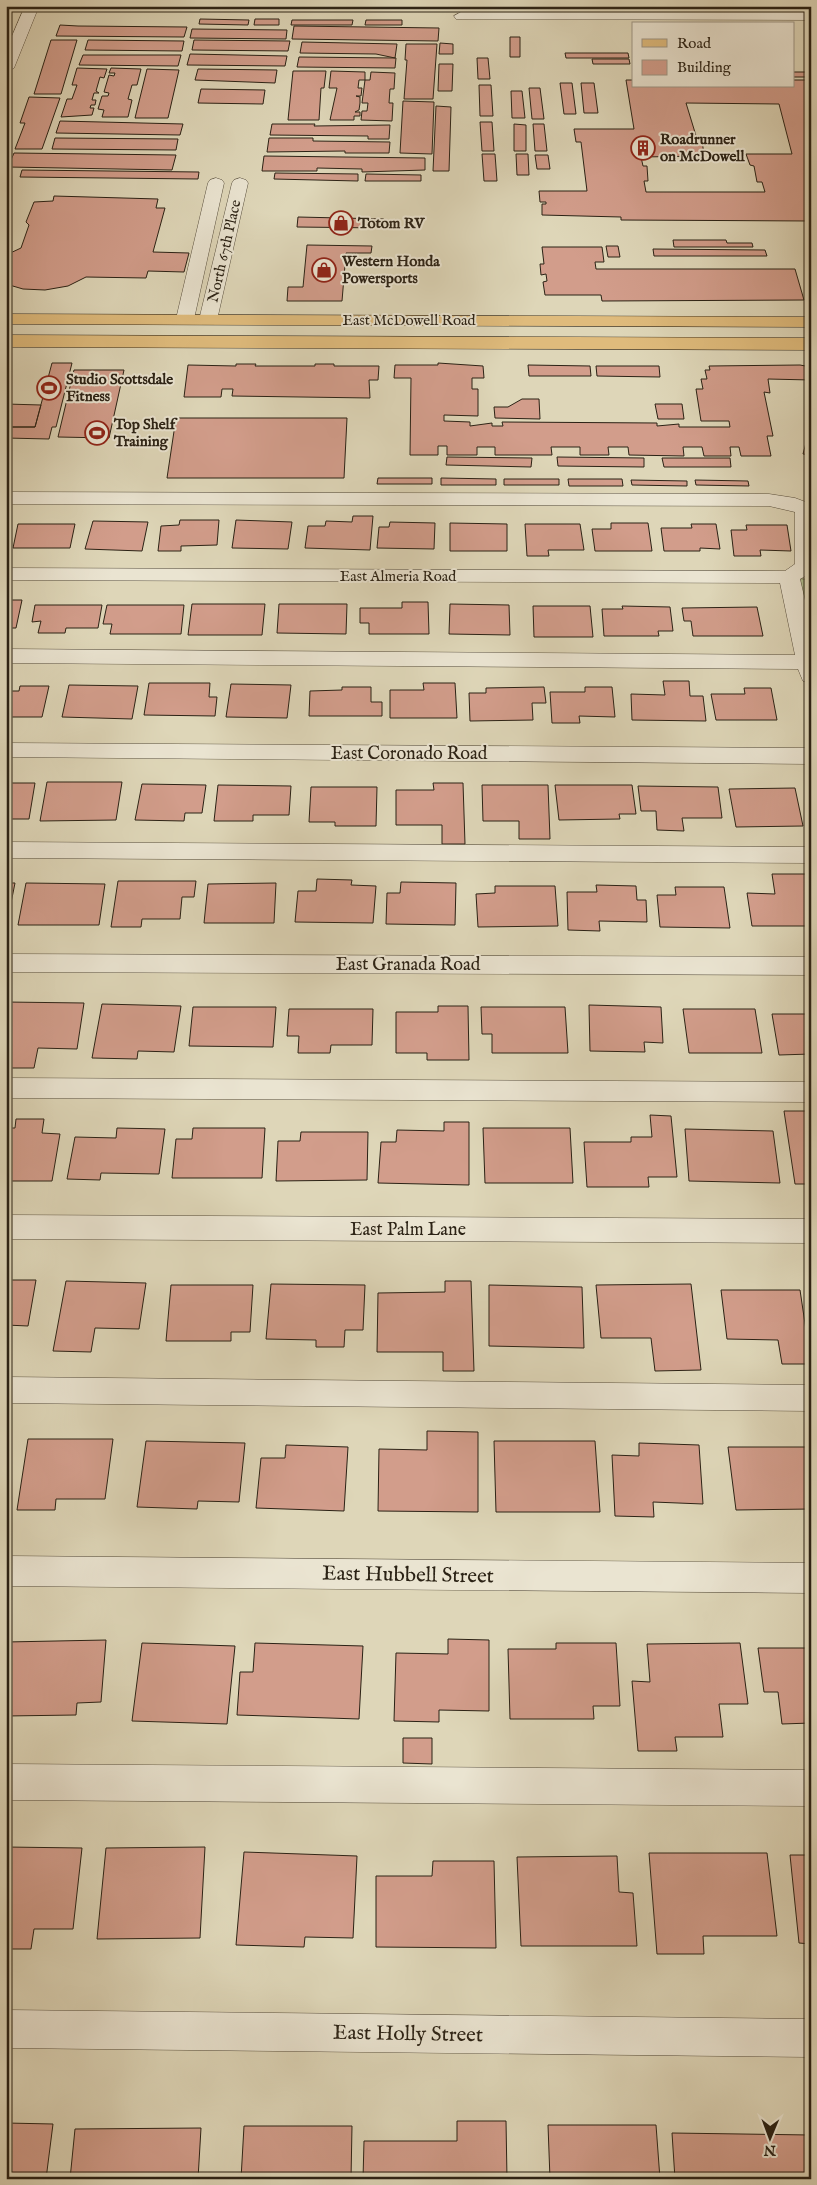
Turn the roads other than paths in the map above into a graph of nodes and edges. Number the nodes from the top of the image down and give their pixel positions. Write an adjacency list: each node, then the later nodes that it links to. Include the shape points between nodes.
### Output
1 (32, 6): 4 (street)
2 (461, 16): 3 (street)
3 (811, 16)
4 (10, 52): 5 (street)
5 (6, 68)
6 (216, 183): 9 (street, North 67th Place)
7 (240, 183): 11 (street, North 67th Place)
8 (6, 319): 9 (main road, East McDowell Road)
9 (185, 319): 11 (main road, East McDowell Road)
10 (255, 319): 11 (main road, East McDowell Road); 12 (main road, East McDowell Road); 14 (main road)
11 (208, 320)
12 (811, 322)
13 (6, 341): 14 (main road, East McDowell Road)
14 (252, 342): 15 (main road, East McDowell Road)
15 (811, 344)
16 (6, 498): 18 (street, via 769,500 805,509 806,567)
17 (6, 574): 18 (street, East Almeria Road)
18 (789, 577): 20 (street)
19 (6, 656): 20 (street)
20 (809, 669)
21 (6, 750): 22 (street, East Coronado Road)
22 (811, 756)
23 (6, 850): 24 (street)
24 (811, 855)
25 (6, 963): 26 (street, East Granada Road)
26 (811, 966)
27 (6, 1088): 28 (street)
28 (811, 1092)
29 (6, 1227): 30 (street, East Palm Lane)
30 (811, 1231)
31 (6, 1390): 32 (street)
32 (811, 1398)
33 (6, 1570): 34 (street, East Hubbell Street)
34 (811, 1578)
35 (6, 1782): 36 (street)
36 (811, 1788)
37 (6, 2029): 38 (street, East Holly Street)
38 (811, 2038)

